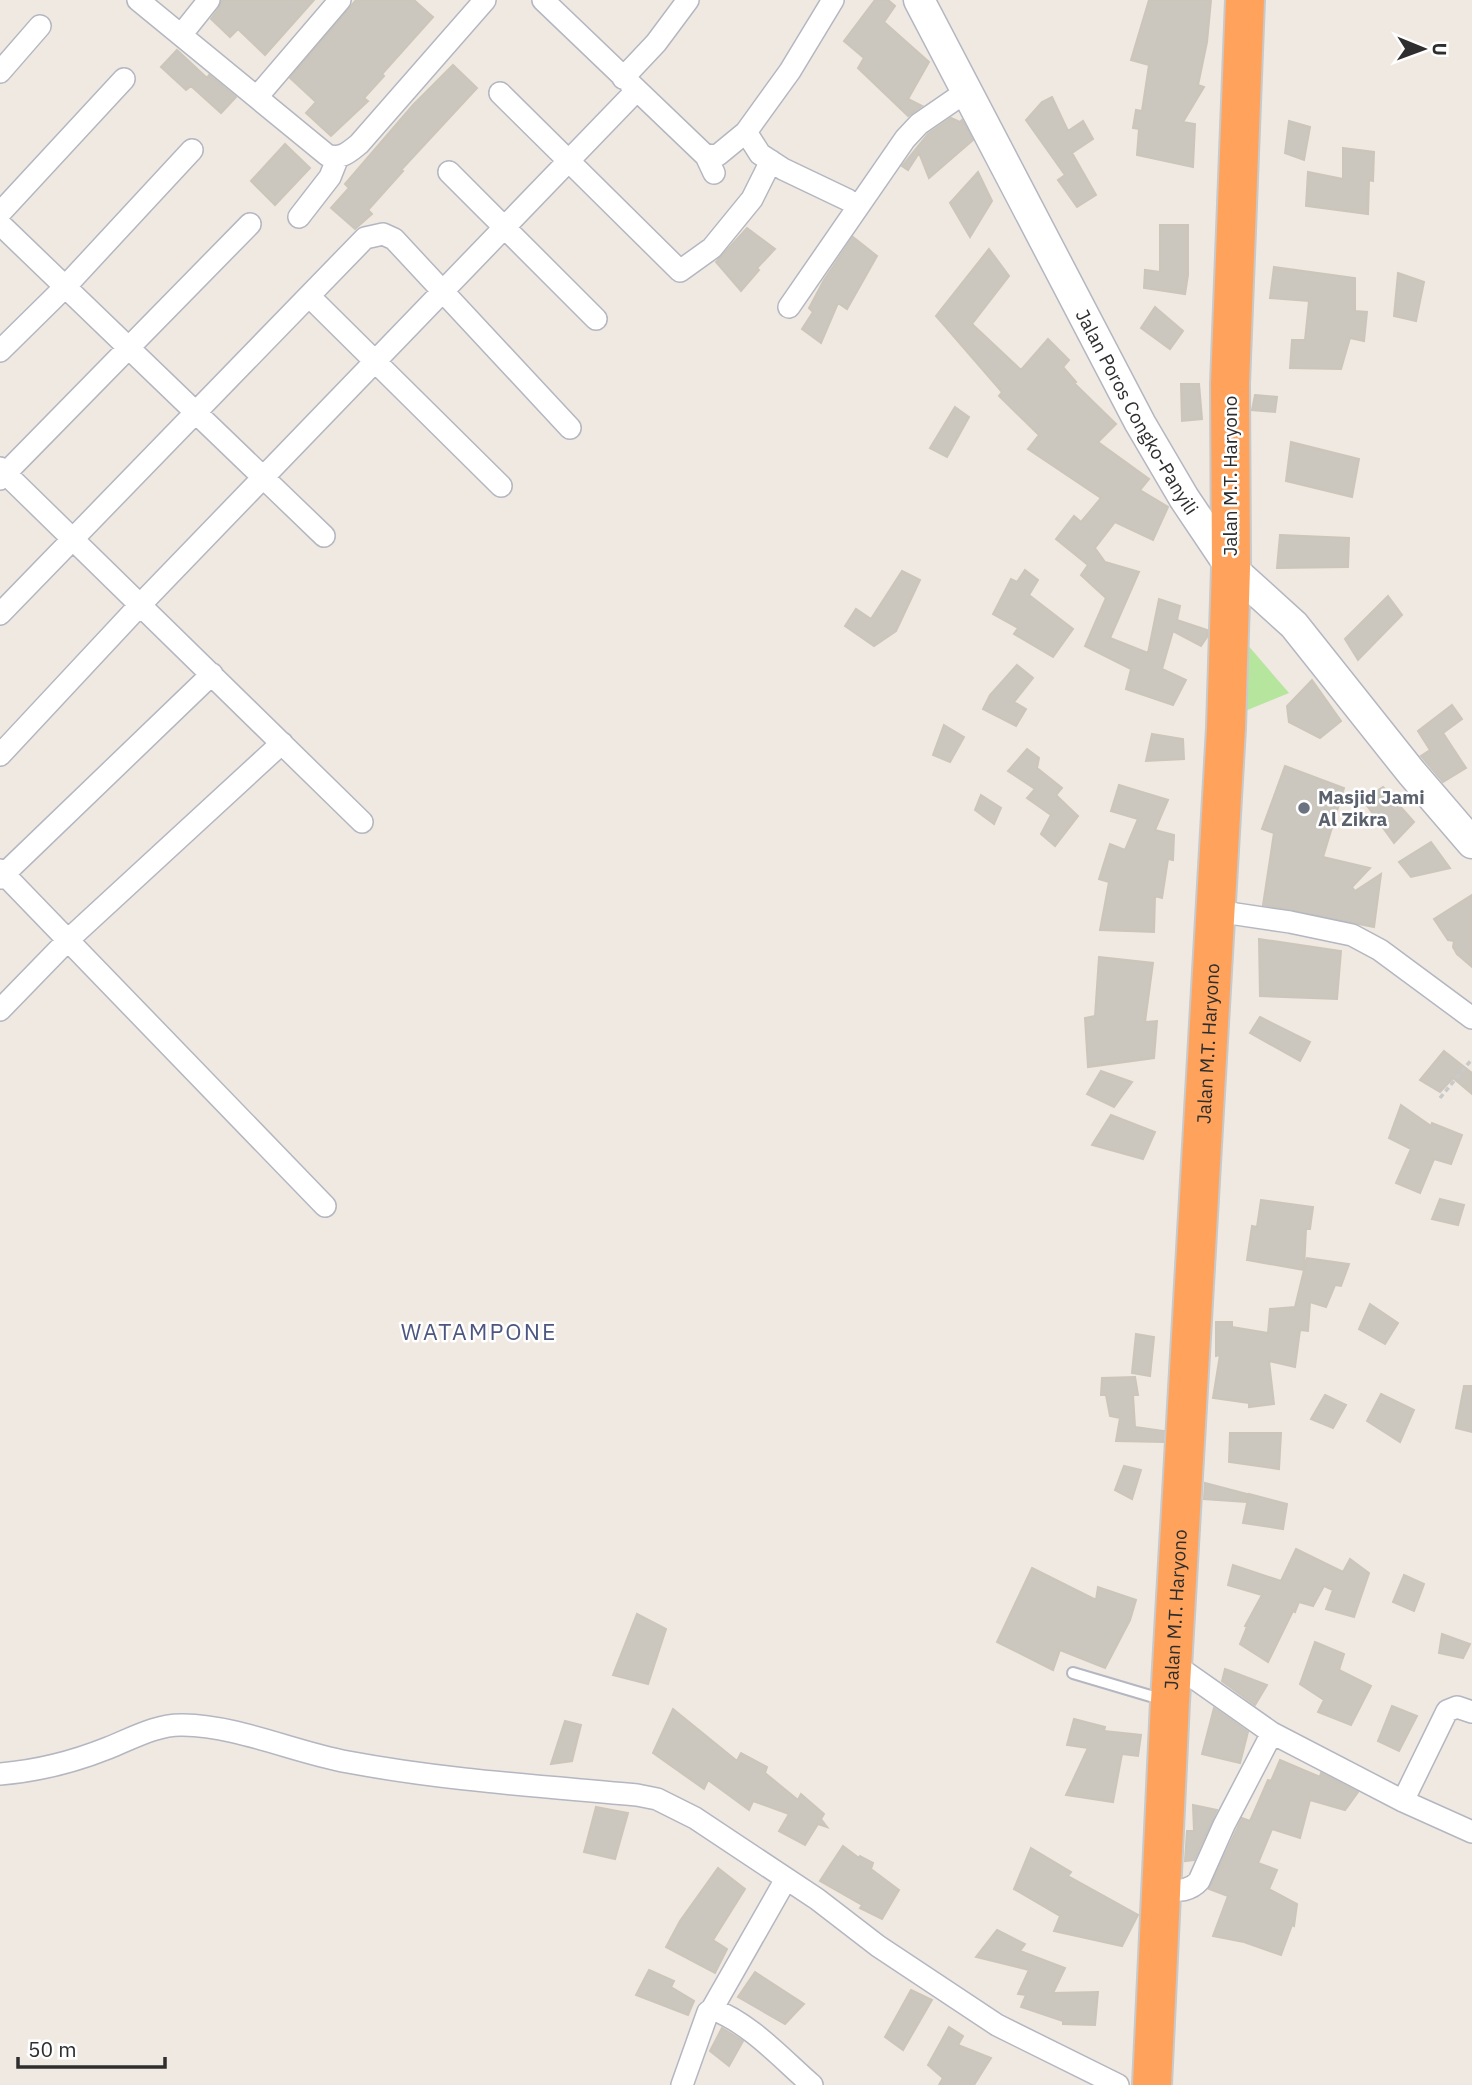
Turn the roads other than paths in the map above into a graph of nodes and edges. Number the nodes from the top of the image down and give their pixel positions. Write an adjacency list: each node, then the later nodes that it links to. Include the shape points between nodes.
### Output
1 (138, 0): 11 (street)
2 (209, 0): 11 (street)
3 (340, 0): 17 (street)
4 (485, 0): 20 (street, via 359,144)
5 (543, 0): 14 (street)
6 (688, 0): 14 (street)
7 (833, 0): 18 (street)
8 (919, 0): 15 (main road, Jalan Poros Congko-Panyili)
9 (1245, 0): 45 (highway, Jalan M.T. Haryono, via 1230,384)
10 (40, 26): 12 (street)
11 (181, 35): 17 (street)
12 (0, 72)
13 (124, 79): 25 (street)
14 (630, 85): 18 (street, via 710,164); 21 (street)
15 (967, 91): 33 (street, via 905,139); 45 (main road, Jalan Poros Congko-Panyili, via 1140,423)
16 (500, 93): 21 (street)
17 (257, 97): 20 (street, via 327,155)
18 (746, 132): 22 (street, via 760,154)
19 (192, 150): 30 (street)
20 (338, 157): 26 (street, via 330,177)
21 (569, 161): 22 (street, via 680,271 712,248 752,199); 29 (street)
22 (771, 161): 24 (street)
23 (449, 172): 29 (street)
24 (848, 200)
25 (0, 213)
26 (299, 217)
27 (0, 224): 30 (street)
28 (250, 224): 35 (street)
29 (505, 228): 31 (street); 34 (street)
30 (65, 287): 35 (street); 36 (street)
31 (444, 290): 32 (street, via 394,239 383,234 365,238); 37 (street); 39 (street)
32 (310, 297): 37 (street); 38 (street)
33 (789, 307)
34 (596, 319)
35 (130, 348): 38 (street); 40 (street)
36 (0, 351)
37 (376, 362): 41 (street); 42 (street)
38 (197, 412): 41 (street); 44 (street)
39 (570, 428)
40 (2, 474): 44 (street)
41 (265, 478): 43 (street); 46 (street)
42 (501, 486)
43 (324, 536)
44 (73, 538): 46 (street); 47 (street)
45 (1231, 568): 52 (main road, Jalan Poros Congko-Panyili, via 1294,625); 54 (highway, Jalan M.T. Haryono)
46 (140, 604): 48 (street); 50 (street)
47 (0, 614)
48 (212, 674): 49 (street); 53 (street)
49 (282, 743): 51 (street); 55 (street)
50 (0, 755)
51 (362, 822)
52 (1472, 843)
53 (1, 874): 55 (street)
54 (1216, 911): 57 (street, via 1352,935 1380,950); 59 (highway, Jalan M.T. Haryono)
55 (68, 940): 56 (street); 58 (street)
56 (0, 1010)
57 (1472, 1018)
58 (325, 1206)
59 (1174, 1664): 61 (highway, Jalan M.T. Haryono); 63 (street)
60 (1073, 1673): 61 (lane)
61 (1170, 1702): 68 (highway, Jalan M.T. Haryono)
62 (1472, 1712): 65 (street, via 1457,1707 1447,1711)
63 (1272, 1733): 65 (street); 68 (street, via 1199,1881 1193,1888)
64 (0, 1774): 67 (street, via 78,1759 156,1729 203,1727 364,1765 461,1780 657,1799 695,1818)
65 (1404, 1801): 66 (street)
66 (1469, 1824)
67 (786, 1879): 69 (street); 72 (street, via 997,2025)
68 (1161, 1890): 73 (highway, Jalan M.T. Haryono)
69 (712, 2009): 70 (street); 71 (street, via 746,2028)
70 (682, 2085)
71 (812, 2085)
72 (1118, 2085)
73 (1152, 2085)

